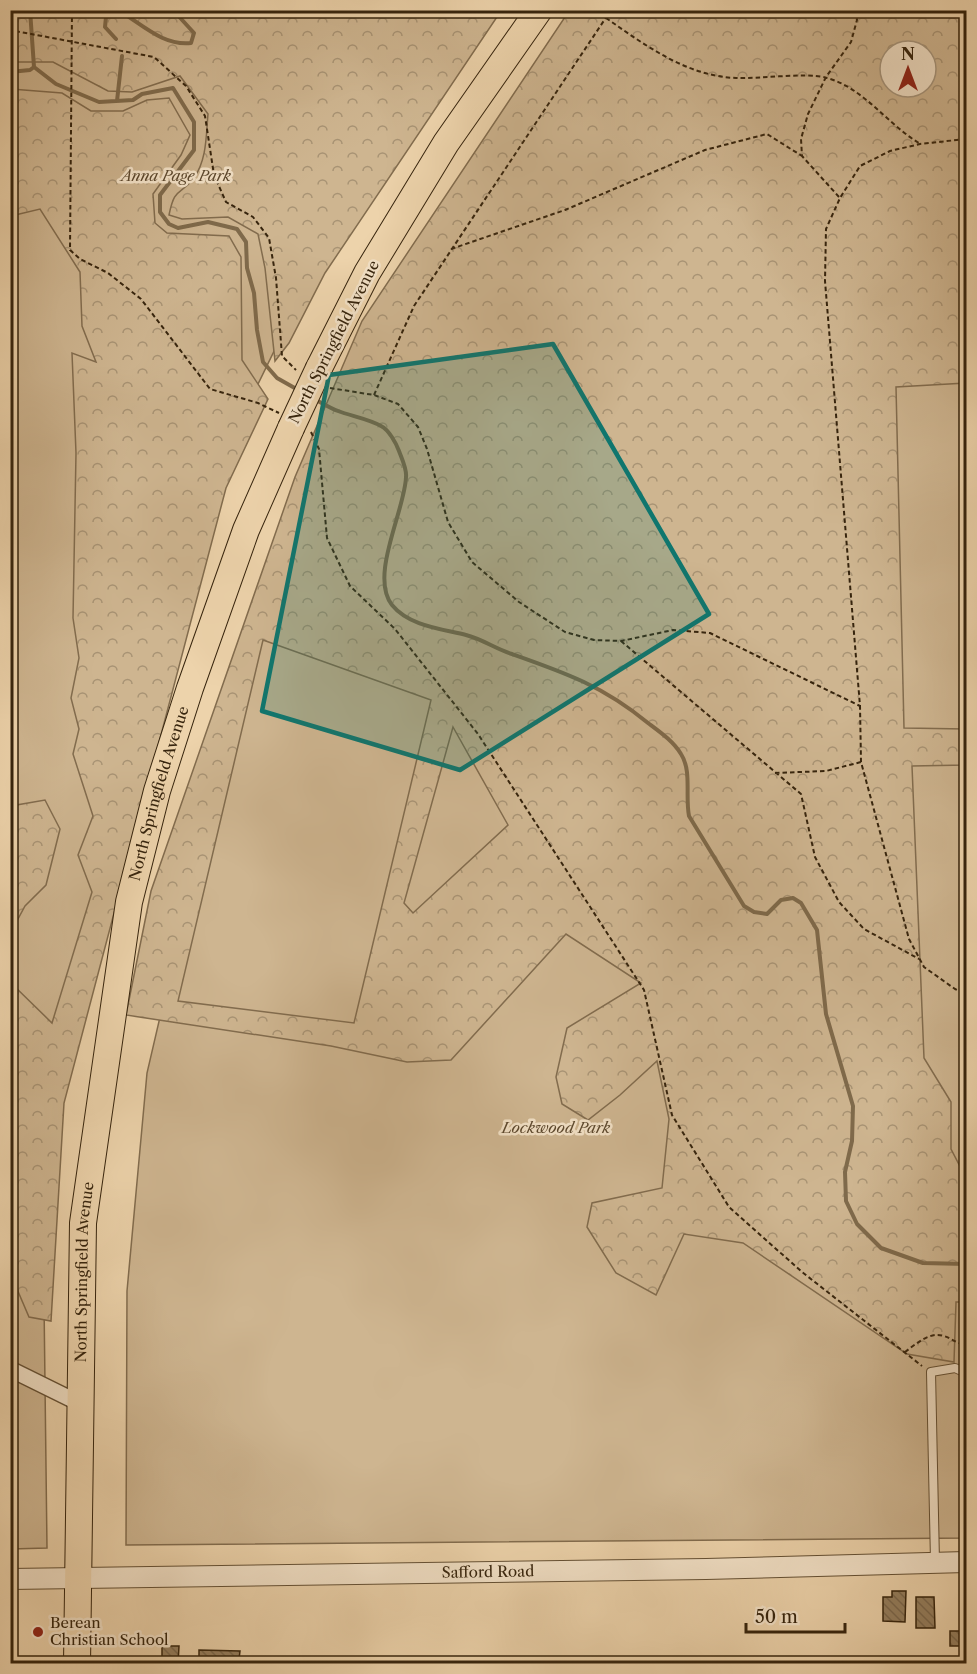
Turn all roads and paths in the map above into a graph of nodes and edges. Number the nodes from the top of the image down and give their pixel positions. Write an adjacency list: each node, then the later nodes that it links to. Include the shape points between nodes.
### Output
1 (72, 10): 7 (path)
2 (539, 10): 14 (main road, North Springfield Avenue, via 446,143 367,273)
3 (611, 10): 5 (path)
4 (855, 10): 8 (path, via 857,20 851,42)
5 (606, 18): 8 (path, via 661,56 698,71 734,78); 13 (path)
6 (10, 26): 7 (path, via 15,31)
7 (72, 41): 14 (path, via 154,57 186,86 205,116 214,176 226,202 253,217 269,238 282,357); 16 (path, via 70,250 141,299 210,389 258,403)
8 (826, 77): 10 (path, via 854,89); 11 (path, via 808,114 801,139)
9 (966, 139): 10 (path)
10 (920, 144): 12 (path, via 890,151 860,166)
11 (802, 156): 12 (path); 13 (path, via 767,134 705,150 565,210)
12 (840, 198): 18 (path, via 826,229 825,281)
13 (451, 249): 15 (path, via 414,306)
14 (315, 377): 15 (path); 16 (main road, North Springfield Avenue, bridge)
15 (374, 395): 17 (path, via 398,404 418,428 448,522 472,562 519,602 565,632 594,640)
16 (296, 424): 24 (path, via 319,448 327,537 350,586 395,629 478,734 645,990 672,1115 729,1207 802,1272); 28 (main road, North Springfield Avenue, via 246,530 189,688 157,791 129,902 83,1222)
17 (621, 641): 18 (path, via 673,630 710,633); 20 (path)
18 (860, 706): 19 (path)
19 (861, 762): 20 (path, via 826,771); 21 (path, via 909,939)
20 (776, 773): 21 (path, via 801,794 815,857 839,902 864,929)
21 (920, 960): 22 (path, via 924,967)
22 (966, 994)
23 (966, 1345): 24 (path, via 942,1335 926,1337)
24 (905, 1352): 26 (path)
25 (10, 1369): 28 (street)
26 (931, 1372): 27 (lane, via 955,1368); 30 (lane)
27 (966, 1373)
28 (81, 1404): 31 (main road, North Springfield Avenue)
29 (966, 1562): 30 (street, Safford Road)
30 (935, 1563): 31 (street, Safford Road)
31 (77, 1578): 32 (street, Safford Road); 33 (main road, North Springfield Avenue)
32 (10, 1579)
33 (77, 1664)

